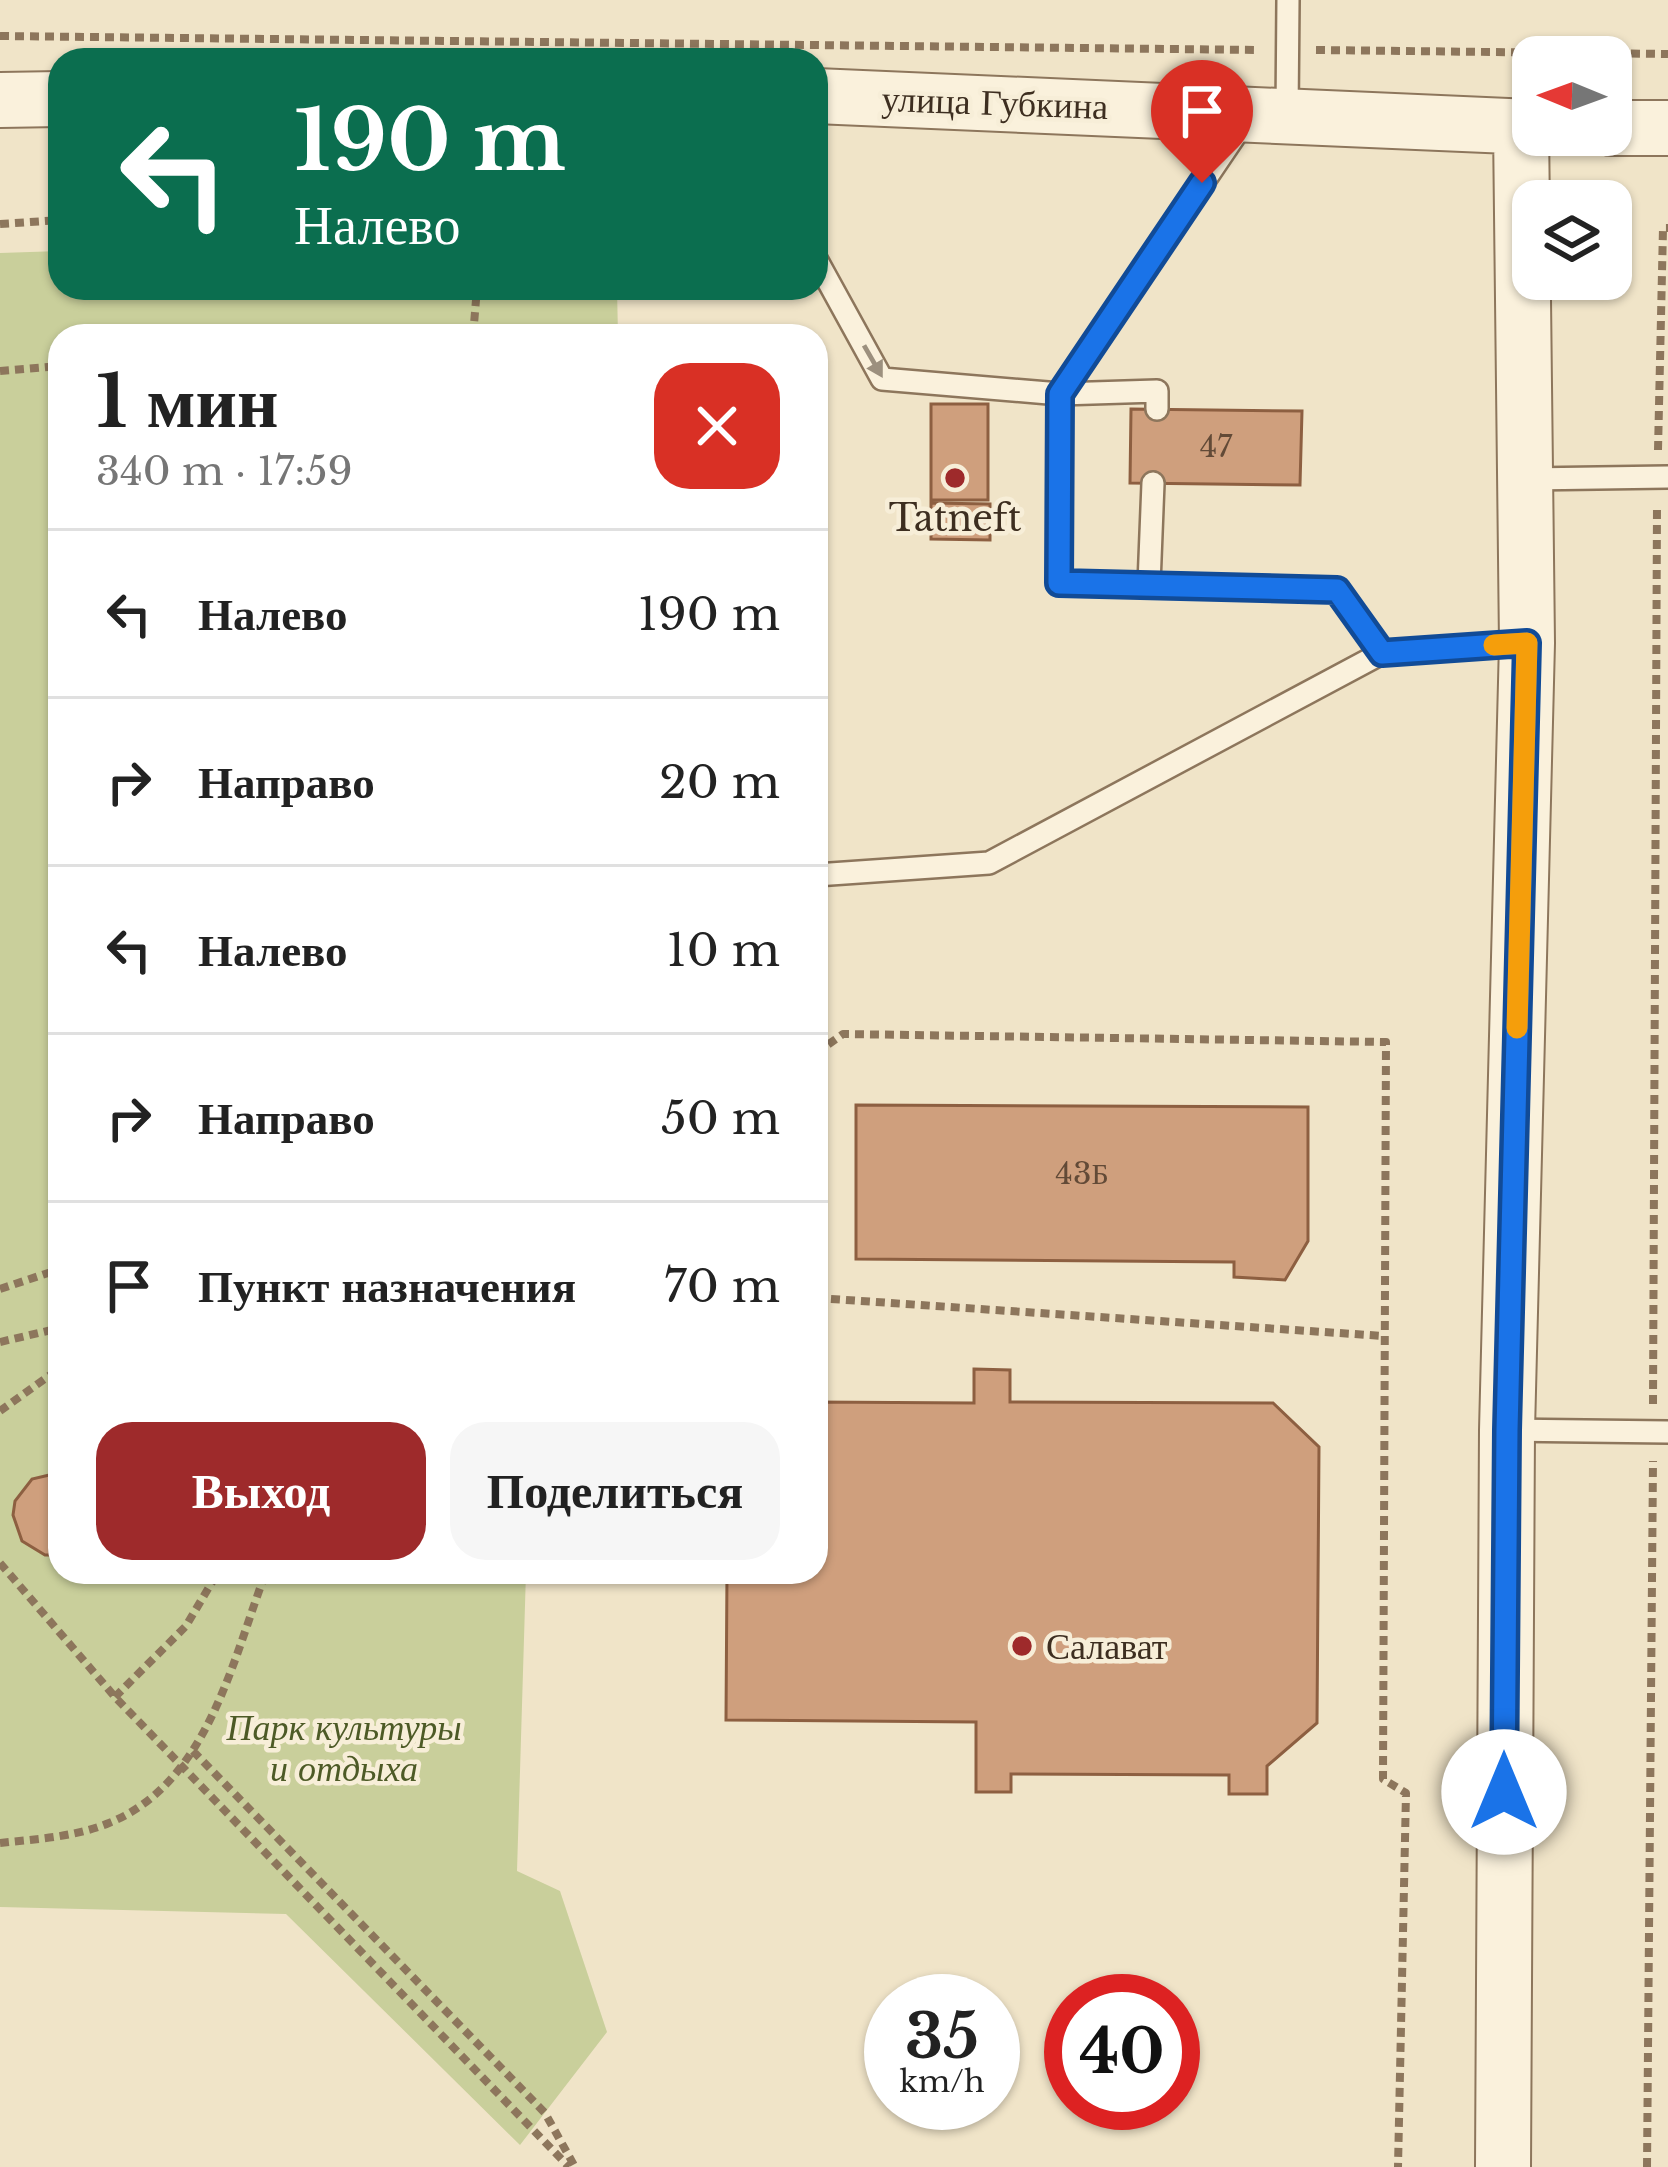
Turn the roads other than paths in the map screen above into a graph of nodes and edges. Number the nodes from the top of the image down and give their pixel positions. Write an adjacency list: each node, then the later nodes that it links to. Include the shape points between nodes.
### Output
1 (1288, 0): 5 (lane, via 1288,50)
2 (828, 96): 5 (street, улица Губкина)
3 (48, 99): 4 (street)
4 (0, 100)
5 (1268, 113): 6 (street, улица Губкина); 11 (lane)
6 (1512, 126)
7 (1632, 128): 8 (street)
8 (1668, 128)
9 (1527, 156): 14 (street)
10 (828, 281): 11 (lane, one-way to 11, via 882,379)
11 (1060, 394): 12 (lane, via 1157,391); 16 (lane, via 1059,583)
12 (1156, 409)
13 (1662, 477): 14 (lane)
14 (1528, 479): 17 (street)
15 (1153, 483): 16 (lane)
16 (1150, 584): 18 (lane, via 1337,590)
17 (1527, 643): 18 (lane); 20 (street)
18 (1382, 653): 19 (lane, via 989,863)
19 (828, 874)
20 (1507, 1430): 21 (lane); 22 (street)
21 (1661, 1432)
22 (1503, 2167)

